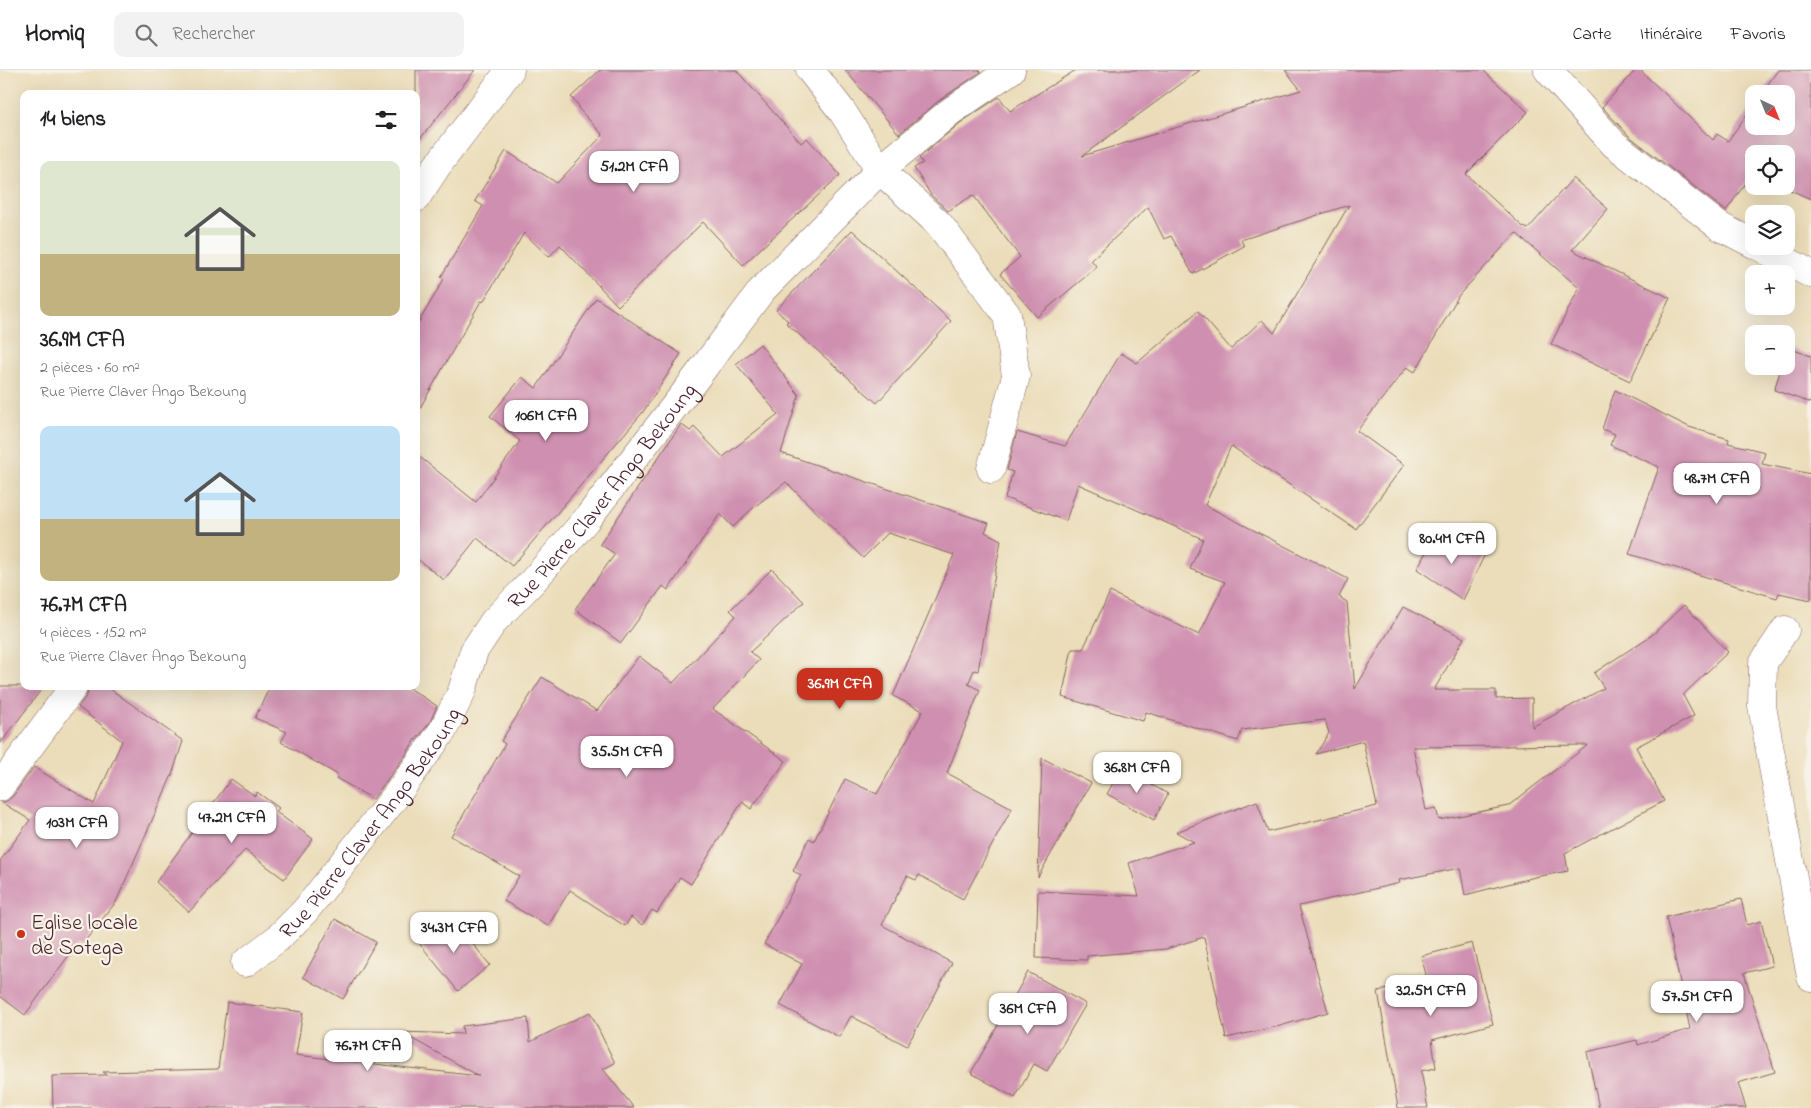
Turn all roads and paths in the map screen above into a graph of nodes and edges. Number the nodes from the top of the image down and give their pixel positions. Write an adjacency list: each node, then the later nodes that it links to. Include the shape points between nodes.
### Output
1 (510, 70): 6 (street)
2 (810, 70): 5 (street, via 842,111)
3 (1011, 70): 5 (street, Rue Pierre Claver Ango Bekoung, via 951,111)
4 (1548, 70): 7 (street, via 1614,144 1719,226)
5 (880, 170): 10 (street, via 939,224 1007,315 1016,376); 14 (street, Rue Pierre Claver Ango Bekoung, via 762,290 586,520 494,621 474,651 462,691 443,730 400,790 305,912)
6 (420, 192)
7 (1745, 239)
8 (1775, 255): 9 (street)
9 (1811, 274)
10 (991, 469)
11 (1786, 630): 15 (street, via 1763,662 1762,706)
12 (71, 690): 13 (street)
13 (0, 787)
14 (245, 963)
15 (1811, 977)

